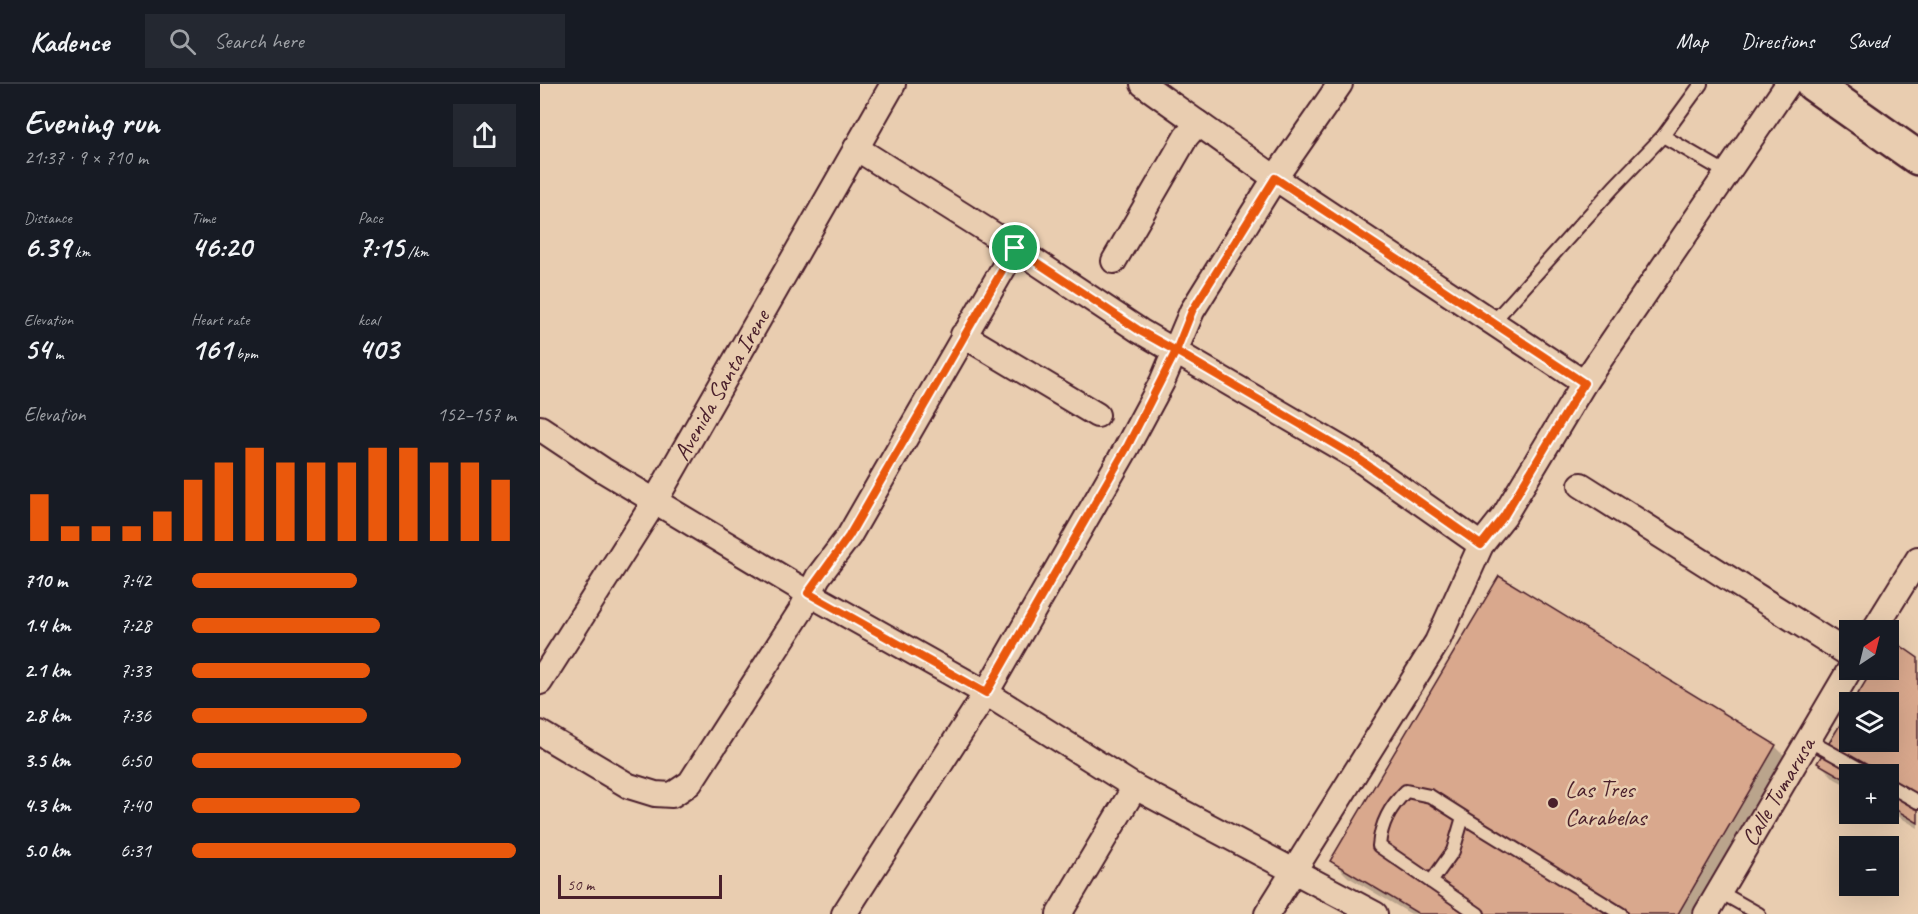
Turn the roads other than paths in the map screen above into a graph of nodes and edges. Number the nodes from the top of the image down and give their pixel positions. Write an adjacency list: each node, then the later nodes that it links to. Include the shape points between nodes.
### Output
1 (893, 84): 11 (street, Avenida Santa Irene)
2 (1143, 84): 8 (street)
3 (1340, 84): 14 (street)
4 (1701, 84): 10 (lane)
5 (1788, 84): 13 (street)
6 (1813, 84): 12 (street)
7 (1853, 84): 9 (street)
8 (1198, 123): 14 (street); 16 (street)
9 (1918, 130)
10 (1663, 136): 13 (lane); 17 (lane)
11 (856, 148): 15 (street); 24 (street, Avenida Santa Irene)
12 (1918, 158)
13 (1727, 173): 20 (street)
14 (1275, 178): 17 (street); 19 (street, via 1192,311)
15 (1015, 248): 18 (street); 19 (street)
16 (1114, 261)
17 (1493, 322): 20 (street)
18 (963, 335): 21 (street); 27 (street, via 849,536)
19 (1176, 351): 25 (street, via 1356,457); 32 (street, via 1126,449)
20 (1584, 383): 25 (street, via 1504,516)
21 (1097, 415)
22 (540, 428): 24 (street)
23 (1581, 484): 29 (street)
24 (655, 501): 27 (street); 31 (street, Avenida Santa Irene)
25 (1481, 545): 40 (street, via 1437,642)
26 (1918, 559): 28 (street)
27 (808, 593): 32 (street); 33 (street, via 800,612 697,775 677,793 655,794 629,786)
28 (1880, 620)
29 (1839, 648)
30 (1843, 680): 34 (street, Calle Tumarusa)
31 (540, 682)
32 (986, 693): 36 (street); 43 (street)
33 (540, 733)
34 (1808, 740): 35 (lane); 42 (street, Calle Tumarusa)
35 (1851, 764)
36 (1135, 787): 40 (street); 44 (street)
37 (1899, 791): 38 (lane)
38 (1918, 802)
39 (1463, 817): 41 (lane, via 1453,851); 41 (lane, via 1430,796 1406,791 1394,803 1381,827 1379,846); 48 (lane)
40 (1292, 869): 45 (street); 46 (street)
41 (1431, 882): 47 (lane)
42 (1720, 892): 49 (street, Calle Tumarusa); 50 (lane)
43 (844, 914)
44 (1059, 914)
45 (1266, 914)
46 (1375, 914)
47 (1478, 914)
48 (1621, 914)
49 (1706, 914)
50 (1759, 914)

